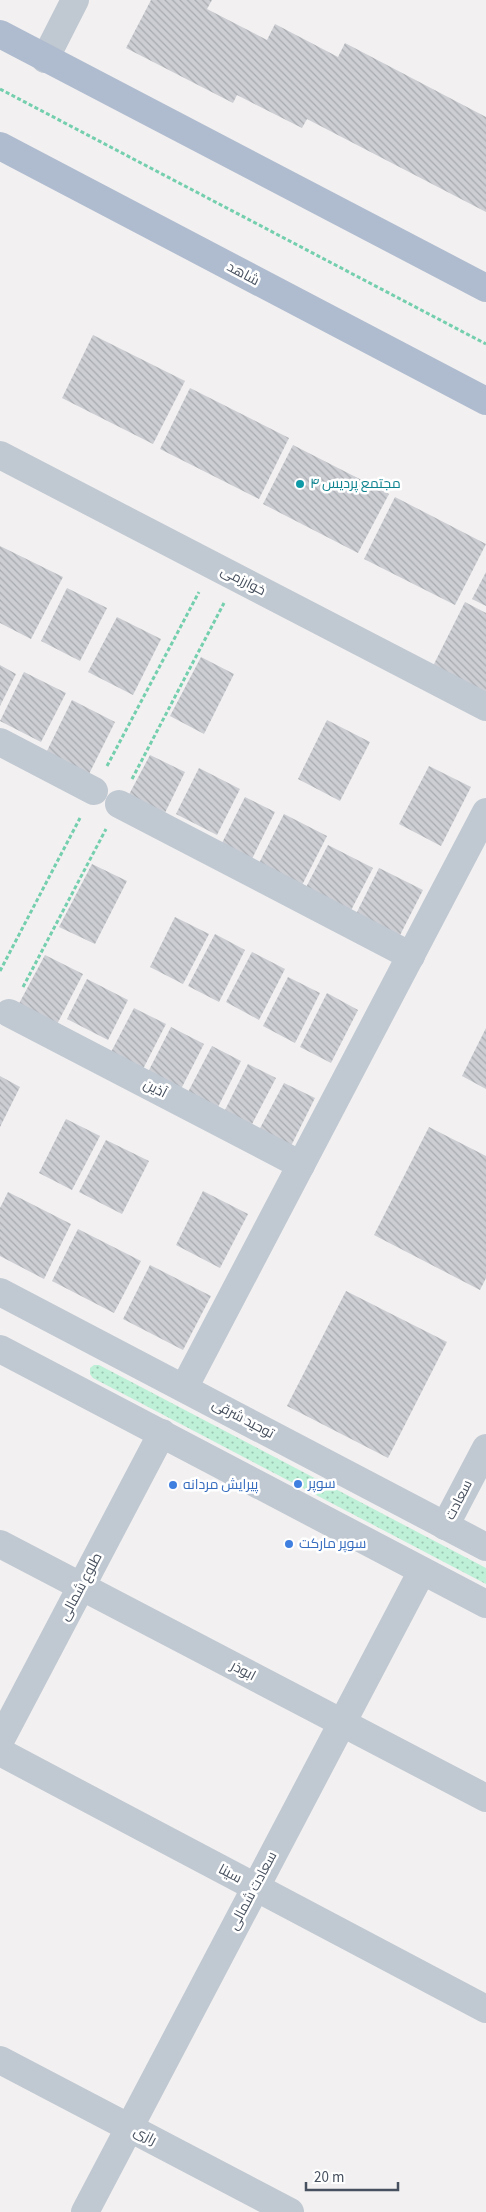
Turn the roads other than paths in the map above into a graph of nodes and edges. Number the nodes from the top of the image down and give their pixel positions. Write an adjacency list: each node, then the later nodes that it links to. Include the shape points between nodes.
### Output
1 (75, 0): 3 (street)
2 (0, 34): 3 (main road)
3 (46, 59): 5 (main road)
4 (1, 148): 6 (main road, شاهد)
5 (486, 288)
6 (486, 401)
7 (0, 455): 8 (street, خوارزمی)
8 (486, 707)
9 (0, 742): 10 (street)
10 (94, 792)
11 (119, 804): 13 (street)
12 (486, 812): 13 (street)
13 (410, 956): 15 (street)
14 (9, 1013): 15 (street, آذین)
15 (301, 1165): 18 (street)
16 (0, 1292): 18 (street, توحید شرقی)
17 (0, 1349): 19 (street)
18 (184, 1388): 21 (street, توحید شرقی)
19 (162, 1433): 24 (street); 25 (street, طلوع شمالی)
20 (486, 1448): 21 (street, سعادت)
21 (445, 1526): 23 (street, توحید شرقی)
22 (0, 1544): 25 (street, ابوذر)
23 (486, 1547)
24 (422, 1571): 26 (street); 27 (street, سعادت شمالی)
25 (82, 1586): 27 (street, ابوذر); 28 (street, طلوع شمالی)
26 (486, 1604)
27 (342, 1723): 30 (street, ابوذر); 31 (street, سعادت شمالی)
28 (0, 1741)
29 (0, 1752): 31 (street, سینا)
30 (486, 1798)
31 (255, 1887): 32 (street, سینا); 34 (street, سعادت شمالی)
32 (486, 2009)
33 (0, 2060): 34 (street, رازی)
34 (129, 2128): 35 (street, سعادت شمالی); 36 (street, رازی)
35 (85, 2212)
36 (290, 2212)

